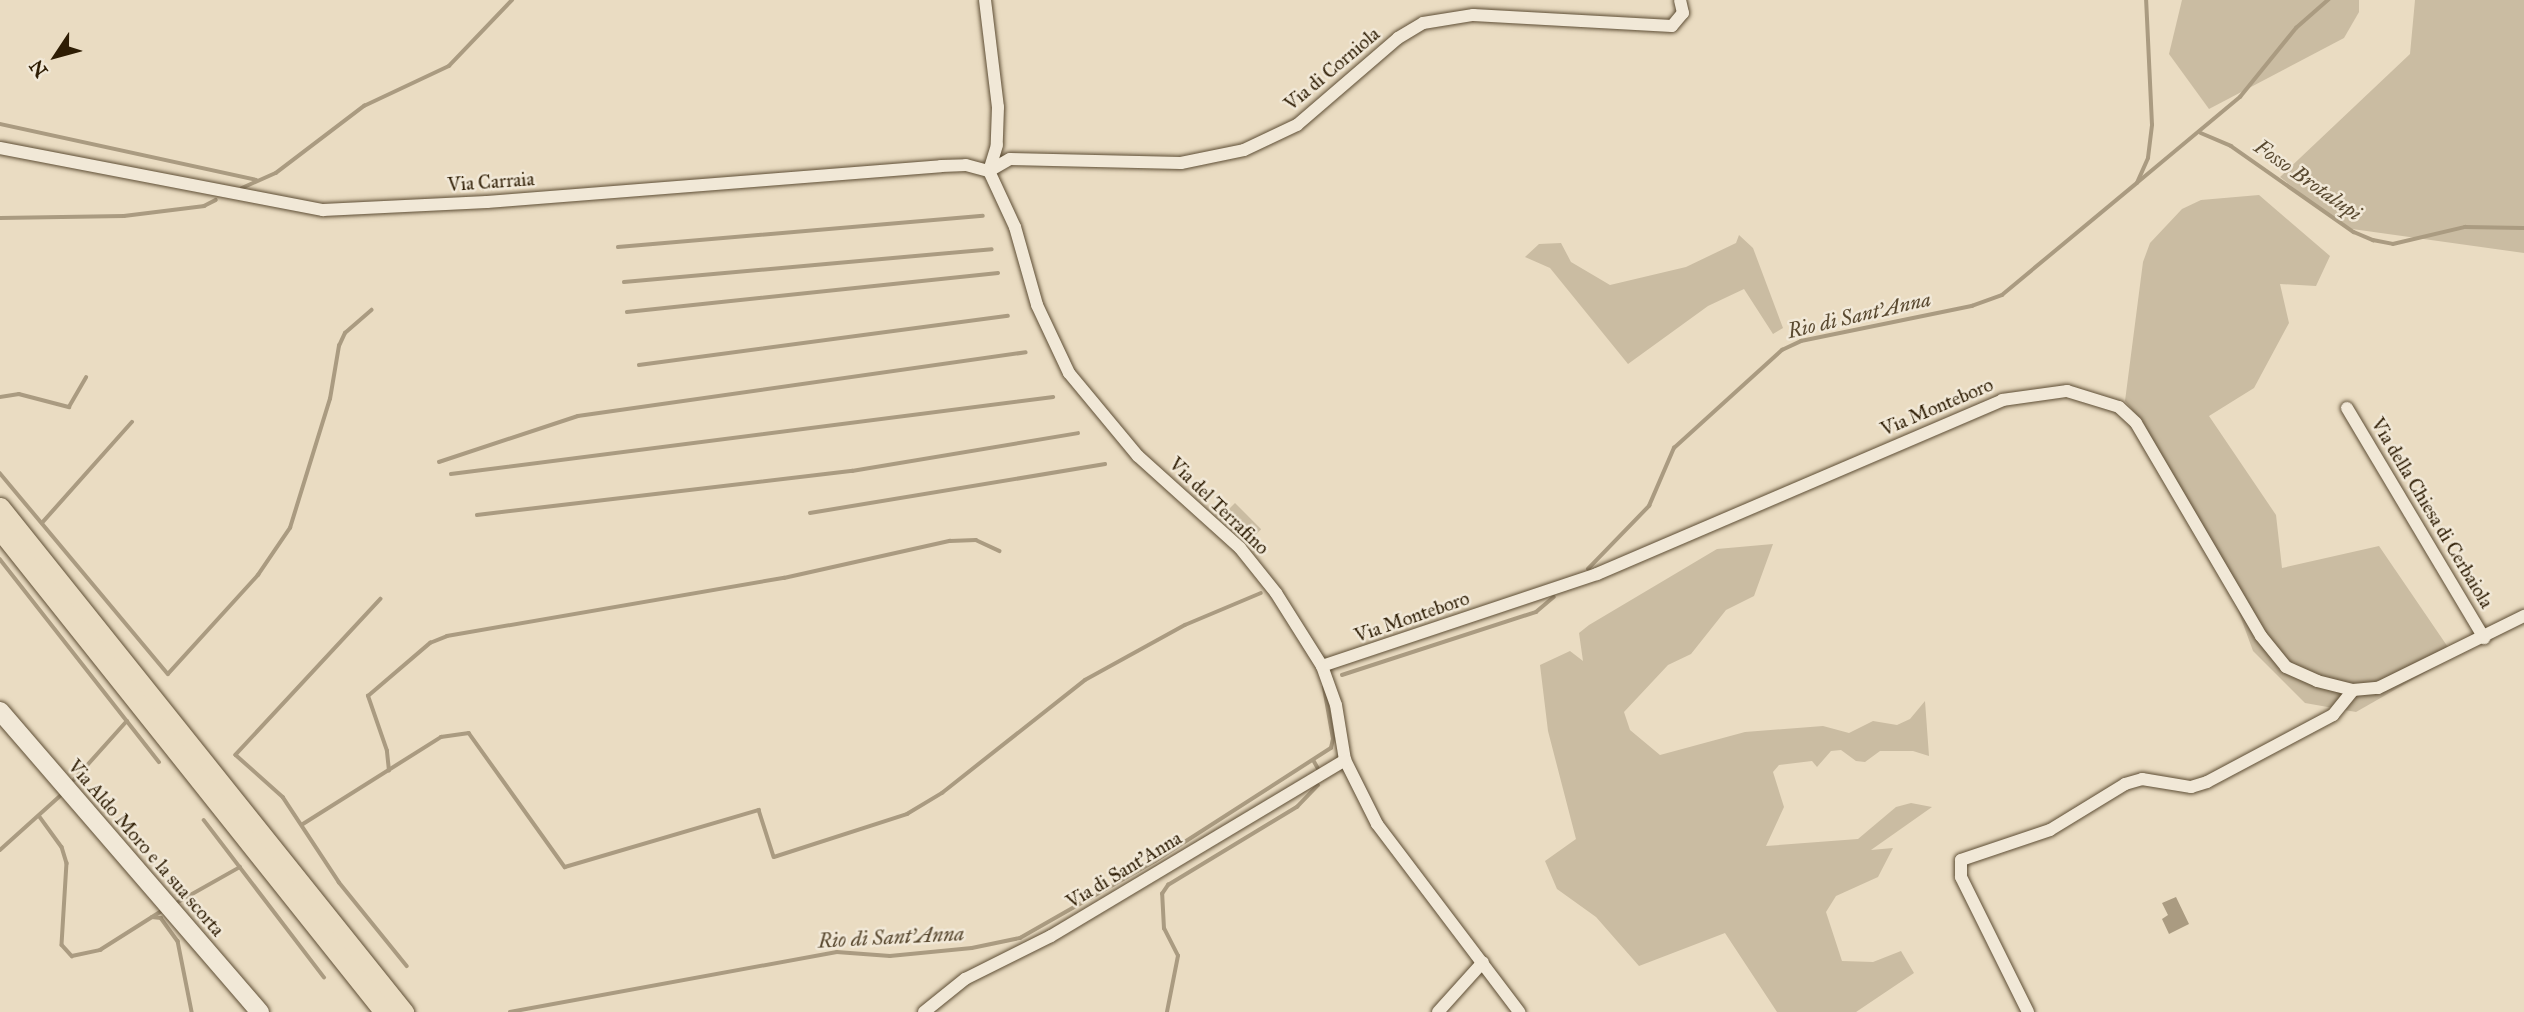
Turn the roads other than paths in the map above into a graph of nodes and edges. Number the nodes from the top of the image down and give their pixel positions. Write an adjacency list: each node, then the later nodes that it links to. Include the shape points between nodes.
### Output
1 (985, 0): 4 (street, via 998,107)
2 (1679, 0): 4 (street, Via di Corniola, via 1683,13 1672,26 1472,15 1423,23 1398,38 1297,125 1244,150 1181,163 1010,159)
3 (0, 148): 4 (street, Via Carraia, via 323,210 474,203 965,164)
4 (989, 171): 10 (street, Via del Terrafino, via 1015,227 1037,305 1069,373 1138,456 1256,565)
5 (2347, 408): 9 (street, Via della Chiesa di Cerbaiola)
6 (0, 507): 17 (highway)
7 (0, 530): 16 (highway)
8 (2524, 616): 9 (street, Via Monteboro)
9 (2484, 638): 11 (street, Via Monteboro, via 2402,679)
10 (1322, 666): 11 (street, Via Monteboro, via 1597,574 2002,400 2067,391 2119,407 2136,423 2261,636 2286,667); 13 (street, Via del Terrafino, via 1336,705)
11 (2353, 690): 21 (street, via 2333,715 2207,782 2191,787 2151,779 2125,784 2050,830 1961,860 1961,877)
12 (0, 711): 15 (main road, Via Aldo Moro e la sua scorta)
13 (1345, 760): 14 (street, Via del Terrafino, via 1377,824); 18 (street, Via di Sant'Anna, via 1051,936 965,979)
14 (1483, 961): 19 (street); 20 (street, Via del Terrafino)
15 (260, 1012)
16 (384, 1012)
17 (404, 1012)
18 (924, 1012)
19 (1438, 1012)
20 (1519, 1012)
21 (2028, 1012)

